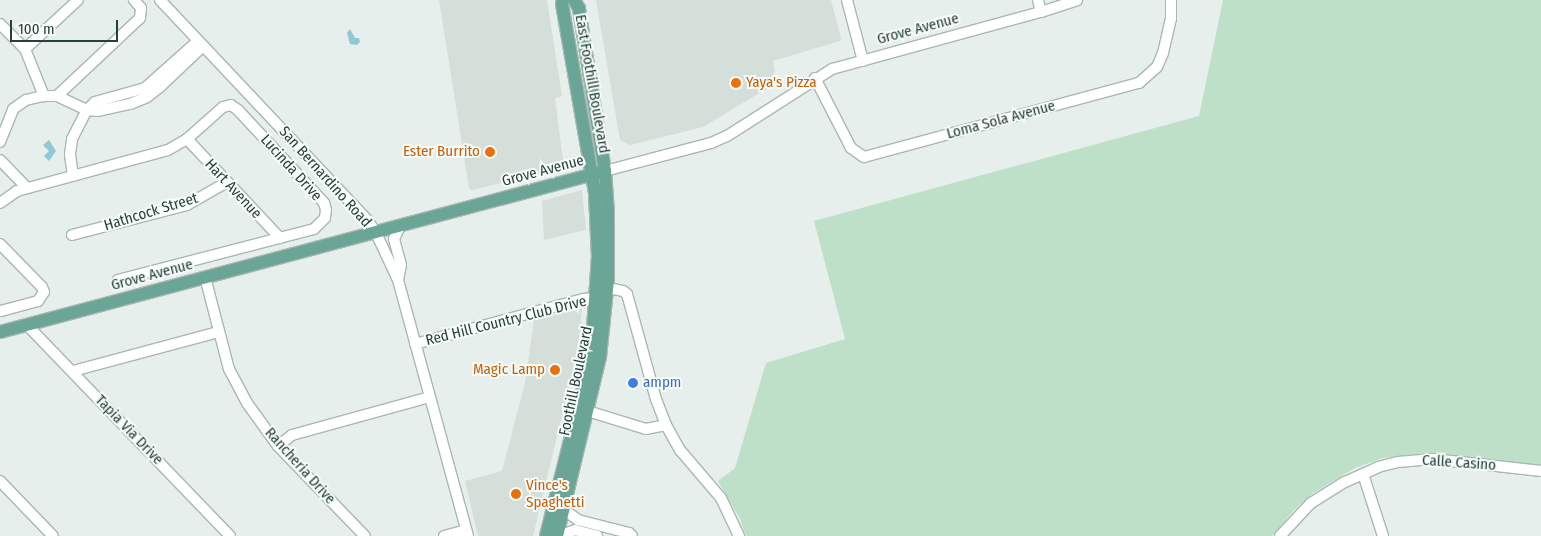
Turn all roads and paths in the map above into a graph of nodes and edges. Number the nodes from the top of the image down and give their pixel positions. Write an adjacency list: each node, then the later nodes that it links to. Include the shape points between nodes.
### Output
1 (78, 0): 13 (street)
2 (134, 0): 17 (street, via 141,8 140,18)
3 (160, 0): 12 (street, San Bernardino Road)
4 (563, 0): 23 (main road, East Foothill Boulevard)
5 (574, 0): 22 (main road, East Foothill Boulevard, via 579,8)
6 (847, 0): 14 (street)
7 (1038, 0): 10 (street)
8 (1077, 0): 10 (street, Grove Avenue)
9 (1171, 0): 15 (street, Loma Sola Avenue, via 1171,20 1163,53 1157,67 1139,83 864,157 851,148)
10 (1041, 12): 14 (street, Grove Avenue)
11 (0, 24): 13 (street)
12 (201, 43): 18 (street, via 147,97 97,111); 29 (street, San Bernardino Road)
13 (25, 49): 16 (street)
14 (863, 60): 15 (street, Grove Avenue, via 832,68)
15 (815, 78): 22 (street, Grove Avenue, via 727,136)
16 (44, 96): 17 (street); 20 (street, via 26,100 13,109)
17 (57, 96): 18 (street)
18 (87, 110): 24 (street, via 72,138)
19 (187, 139): 24 (street, Lucinda Drive, via 168,150); 25 (street, Hart Avenue); 31 (street, Lucinda Drive, via 223,108 231,105 238,110 324,203 325,218 314,229)
20 (0, 142)
21 (0, 160): 26 (street)
22 (605, 171): 23 (main road, Grove Avenue); 36 (main road, Foothill Boulevard)
23 (591, 175): 28 (main road, Grove Avenue); 37 (main road, Foothill Boulevard, via 597,216)
24 (73, 176): 26 (street, Lucinda Drive)
25 (227, 182): 30 (street, Hathcock Street, via 187,205); 31 (street, Hart Avenue)
26 (26, 188): 27 (street, Lucinda Drive, via 10,194)
27 (0, 203)
28 (400, 226): 29 (main road, Grove Avenue); 35 (street, via 394,239 401,265)
29 (376, 233): 33 (main road, Grove Avenue); 35 (street, San Bernardino Road)
30 (72, 235)
31 (280, 238): 34 (street, Lucinda Drive)
32 (0, 244): 38 (street, via 44,292 33,303)
33 (205, 277): 39 (main road, Grove Avenue); 41 (street, Rancheria Drive)
34 (118, 280)
35 (398, 280): 42 (street, San Bernardino Road)
36 (608, 288): 45 (main road, Foothill Boulevard, via 600,357); 46 (street, via 623,291 629,299)
37 (596, 298): 42 (street, Red Hill Country Club Drive); 45 (main road, Foothill Boulevard)
38 (0, 311)
39 (28, 325): 40 (main road, Grove Avenue); 43 (street, Tapia Via Drive)
40 (0, 332)
41 (219, 332): 43 (street); 47 (street, Rancheria Drive, via 229,369 247,403)
42 (416, 344): 44 (street, San Bernardino Road)
43 (73, 371): 56 (street, Tapia Via Drive)
44 (430, 397): 47 (street, via 292,435); 53 (street, San Bernardino Road)
45 (584, 410): 46 (street, via 646,429); 51 (main road, Foothill Boulevard); 59 (main road, Foothill Boulevard)
46 (666, 425): 63 (street, via 680,450 721,498)
47 (278, 446): 57 (street, Rancheria Drive)
48 (1541, 471): 49 (street, Calle Casino, via 1417,460 1378,466)
49 (1363, 474): 64 (street, Calle Casino, via 1336,486 1311,503); 65 (street)
50 (0, 481): 55 (street)
51 (563, 509): 52 (street); 60 (main road, Foothill Boulevard)
52 (577, 525): 54 (street); 60 (street); 61 (street)
53 (467, 533): 58 (street)
54 (619, 533): 62 (street)
55 (53, 536)
56 (230, 536)
57 (365, 536)
58 (444, 536)
59 (546, 536)
60 (558, 536)
61 (598, 536)
62 (632, 536)
63 (739, 536)
64 (1280, 536)
65 (1383, 536)

